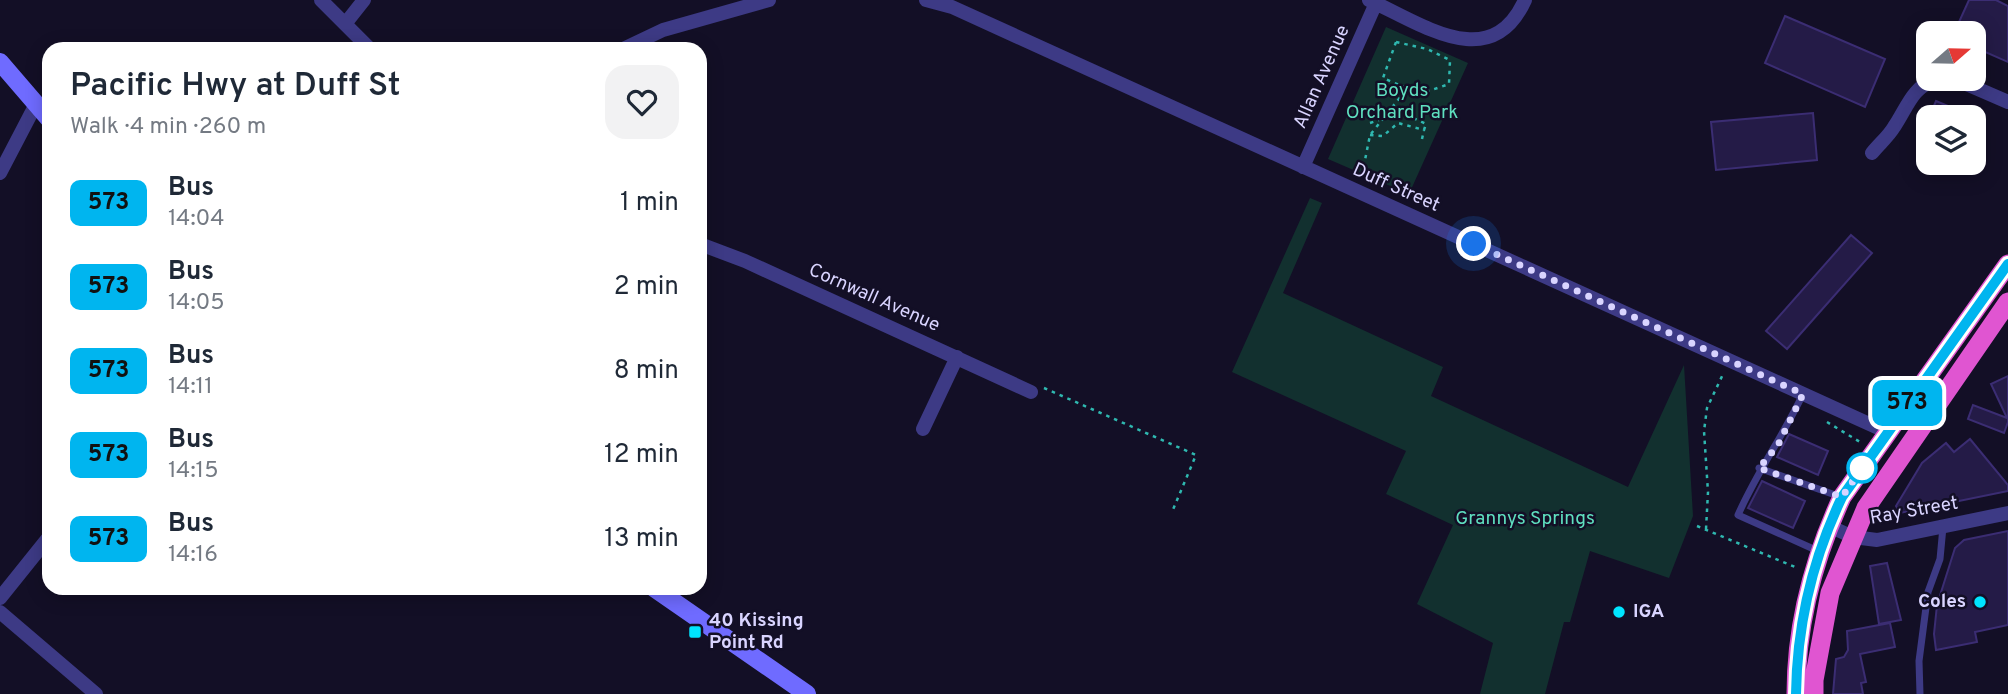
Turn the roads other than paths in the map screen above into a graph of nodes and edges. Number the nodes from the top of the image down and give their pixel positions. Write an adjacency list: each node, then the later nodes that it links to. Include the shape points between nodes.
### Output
1 (321, 0): 7 (street)
2 (364, 0): 7 (street)
3 (769, 0): 9 (street, via 663,30)
4 (926, 0): 17 (street, Duff Street, via 951,7)
5 (1525, 0): 6 (street, via 1511,24 1489,39 1475,41 1448,36)
6 (1373, 1): 17 (street, Allan Avenue)
7 (345, 24): 8 (street)
8 (363, 42)
9 (638, 42)
10 (0, 62): 14 (main road)
11 (1916, 91): 16 (street)
12 (1983, 91): 13 (street)
13 (2008, 102)
14 (35, 106): 15 (main road); 18 (street)
15 (42, 112)
16 (1872, 153)
17 (1303, 167): 24 (street, Duff Street)
18 (0, 173)
19 (707, 247): 22 (street, Cornwall Avenue)
20 (2008, 264): 26 (highway)
21 (2008, 302): 32 (highway, via 1901,454)
22 (957, 357): 23 (street, Cornwall Avenue); 25 (street)
23 (1031, 393)
24 (1803, 394): 26 (street, Duff Street); 27 (lane, via 1778,445)
25 (923, 429)
26 (1887, 432): 28 (highway)
27 (1759, 468): 28 (lane); 34 (lane, via 1738,515)
28 (1842, 497): 30 (highway)
29 (2008, 513): 31 (street, Ray Street)
30 (1829, 526): 32 (street, Ray Street); 34 (highway)
31 (1942, 526): 32 (street, Ray Street, via 1878,540); 42 (lane, via 1940,559 1928,592)
32 (1853, 537): 41 (highway, via 1830,593)
33 (42, 546): 36 (street)
34 (1819, 551): 40 (highway, via 1798,646)
35 (664, 595): 39 (main road)
36 (0, 598)
37 (0, 612): 38 (street)
38 (96, 694)
39 (807, 694)
40 (1796, 694)
41 (1815, 694)
42 (1920, 694)

